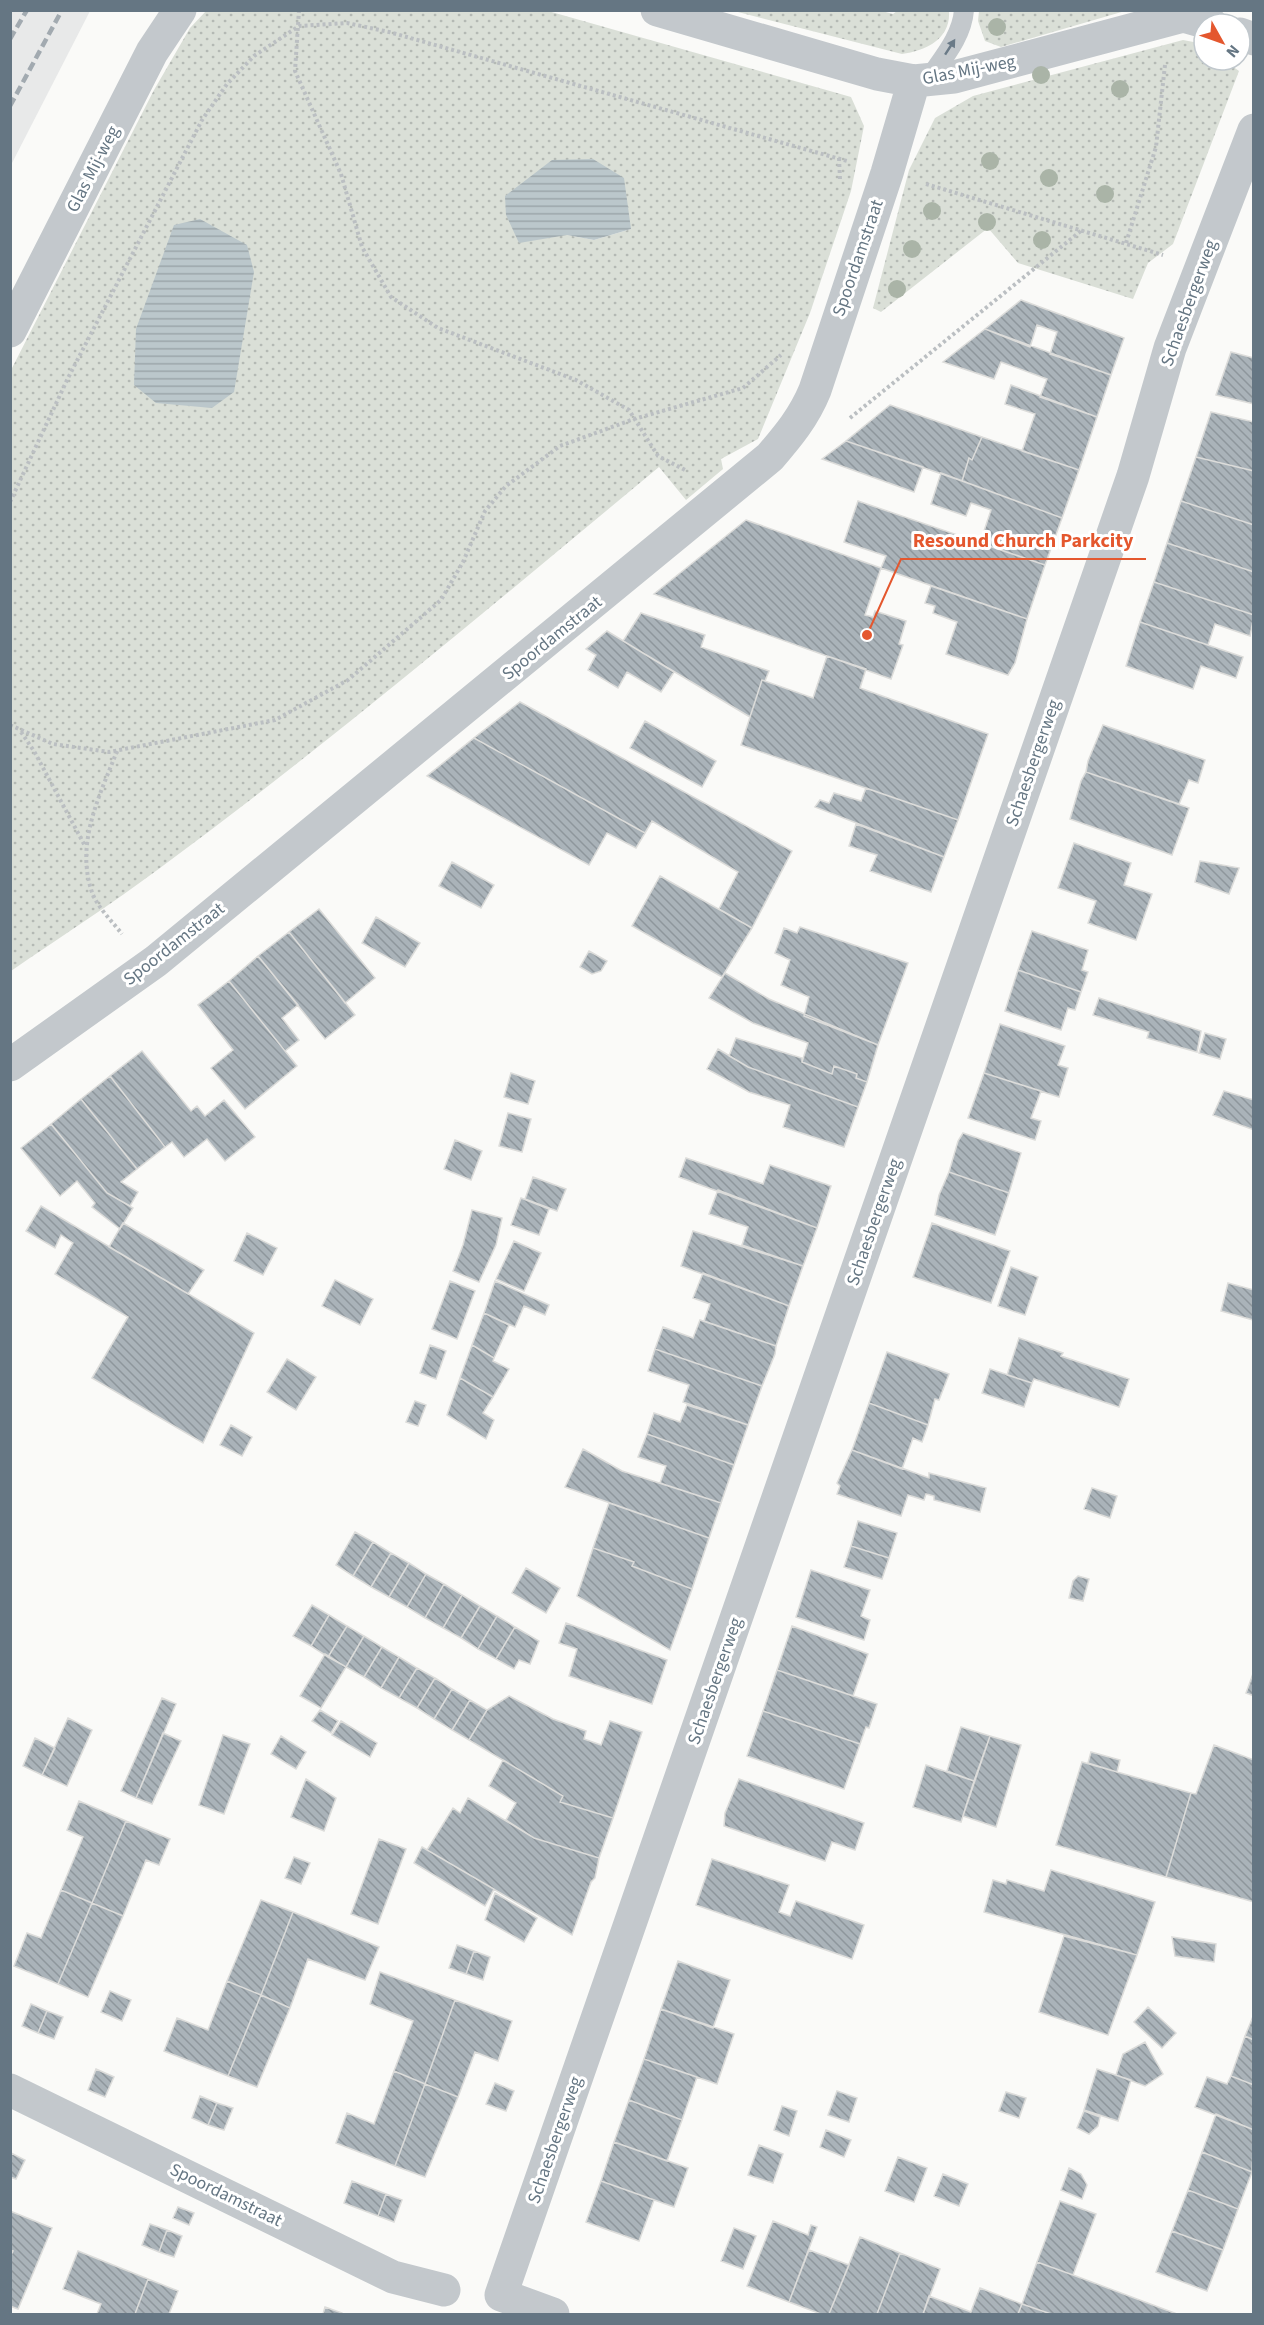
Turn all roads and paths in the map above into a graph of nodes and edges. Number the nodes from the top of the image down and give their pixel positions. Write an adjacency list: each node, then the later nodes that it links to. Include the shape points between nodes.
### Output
1 (180, 10): 16 (street, Glas Mij-weg, via 152,52)
2 (299, 10): 6 (path)
3 (657, 10): 8 (street, Glas Mij-weg, via 878,74)
4 (964, 10): 8 (lane, one-way to 4, via 954,42 964,22)
5 (1192, 21): 8 (street, Glas Mij-weg)
6 (299, 26): 10 (path, via 347,23 389,32); 18 (path, via 295,71 341,174 362,247 391,297 438,328 576,380 628,410); 21 (path, via 254,56 227,84 202,120 68,378)
7 (1192, 27): 14 (path, via 1165,62 1156,147)
8 (921, 80): 11 (street, Spoordamstraat)
9 (1254, 130): 15 (street, Schaesbergerweg)
10 (839, 158): 11 (path); 12 (path)
11 (887, 173): 13 (path); 20 (street, Spoordamstraat, via 806,411 770,458)
12 (840, 186)
13 (1083, 230): 14 (path); 19 (path)
14 (1126, 243): 15 (path)
15 (1201, 266): 30 (street, Schaesbergerweg, via 1170,348 1133,476)
16 (10, 331)
17 (784, 352): 18 (path, via 743,388)
18 (634, 419): 20 (path, via 657,456); 24 (path, via 560,446 506,486 485,511 441,600 348,680 275,720)
19 (842, 425)
20 (729, 493): 26 (street, Spoordamstraat)
21 (10, 502)
22 (10, 725): 23 (path)
23 (20, 730): 24 (path, via 53,744); 25 (path)
24 (117, 750): 25 (path)
25 (85, 846): 26 (path, via 91,890)
26 (147, 968): 27 (street, Spoordamstraat)
27 (10, 1065)
28 (10, 2090): 29 (street, Spoordamstraat, via 393,2277)
29 (444, 2290)
30 (498, 2305): 31 (street)
31 (553, 2314)

